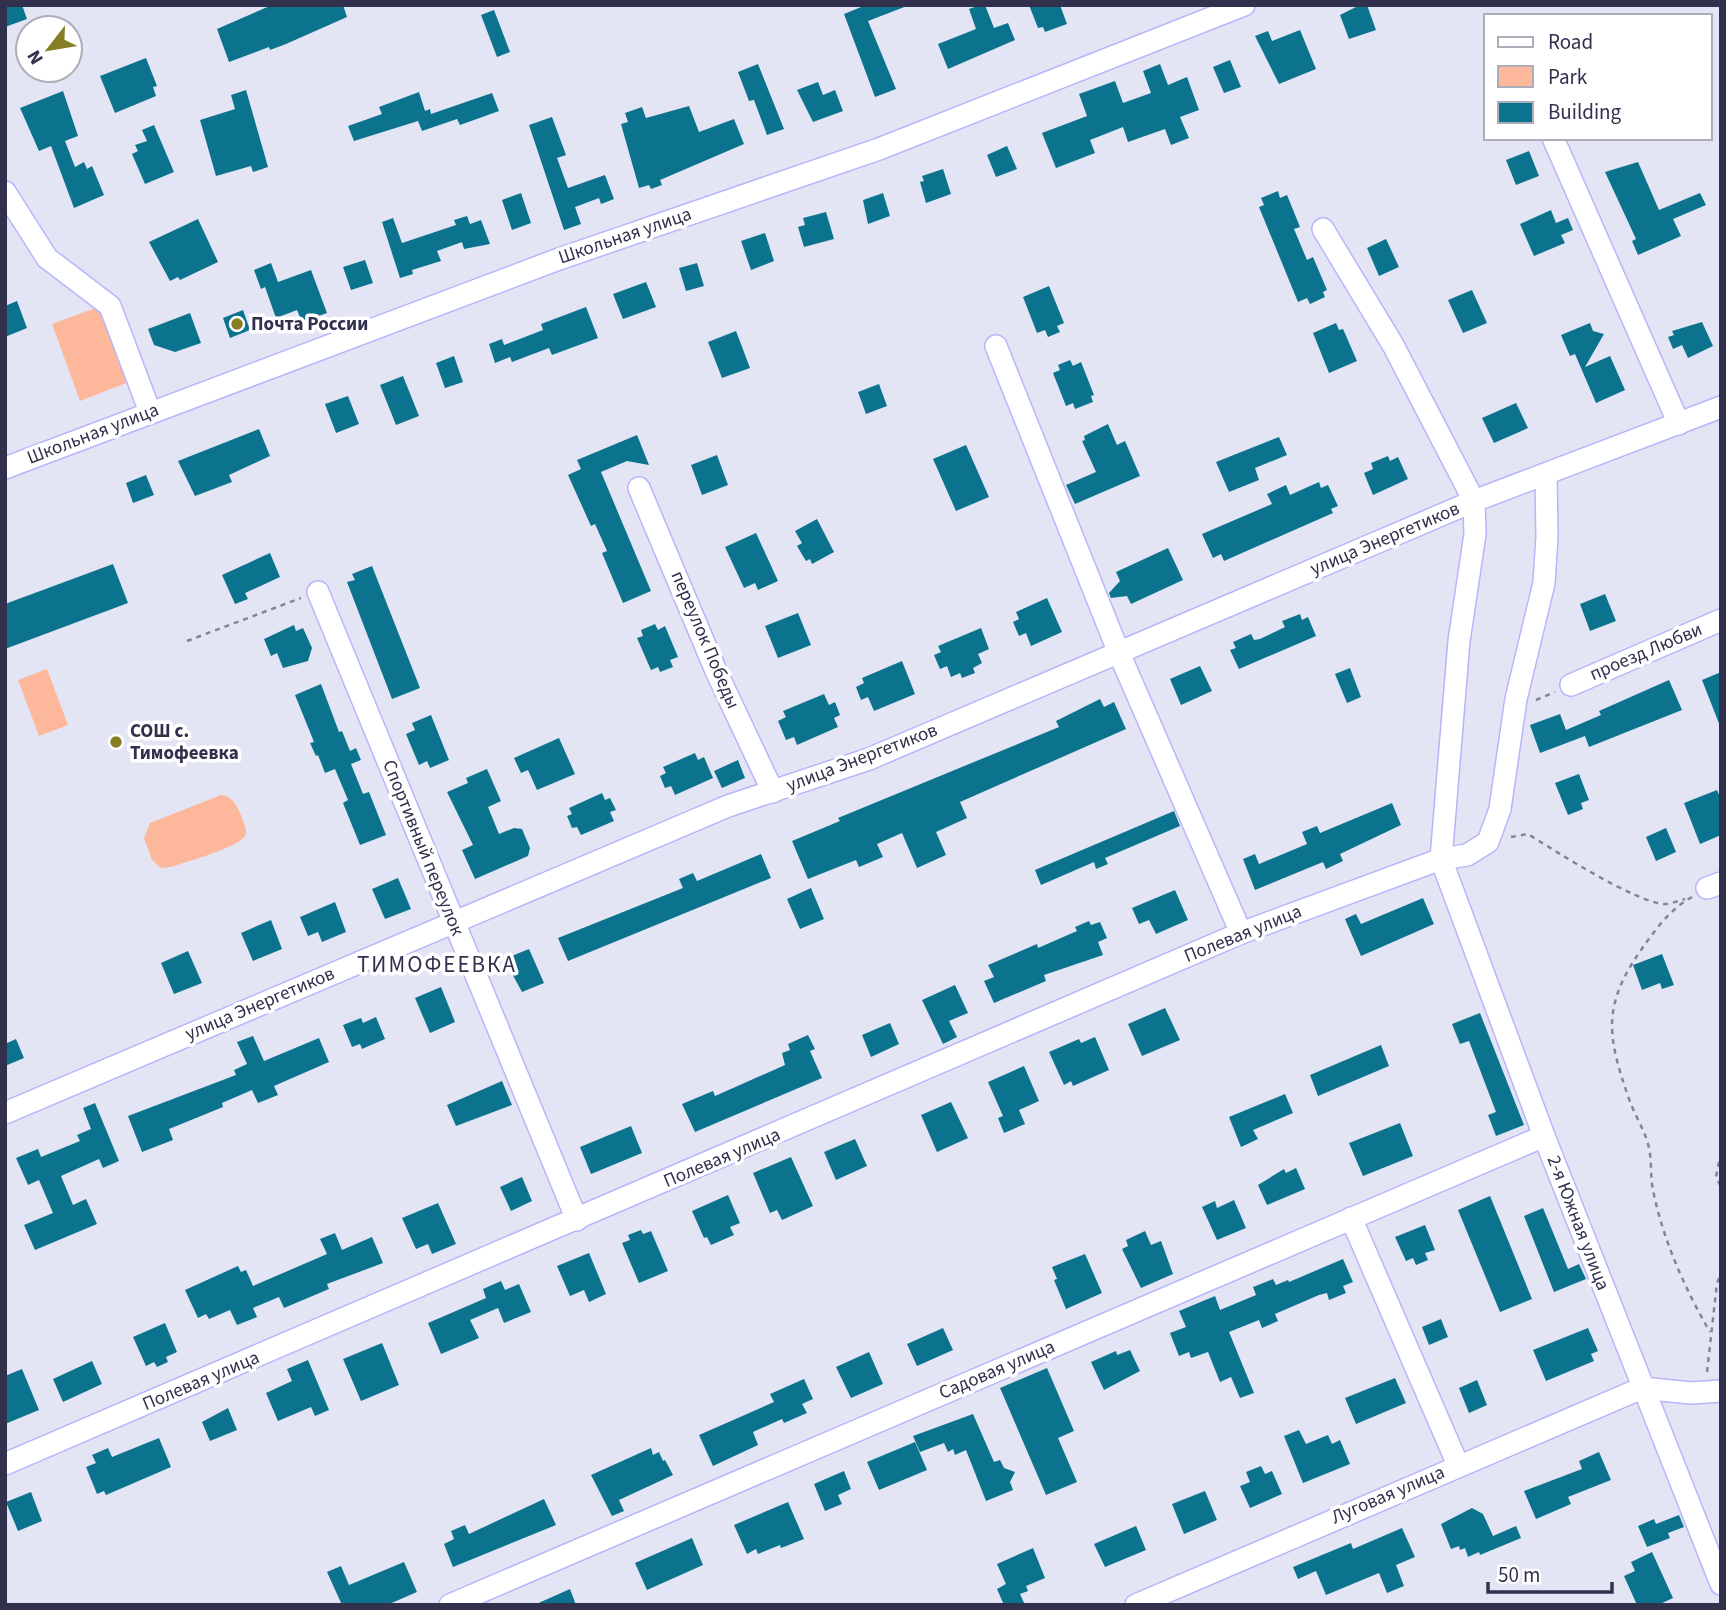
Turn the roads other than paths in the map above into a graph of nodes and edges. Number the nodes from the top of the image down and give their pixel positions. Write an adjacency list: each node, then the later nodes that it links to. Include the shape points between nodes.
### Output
1 (1244, 5): 7 (street, Школьная улица, via 879,149 559,259)
2 (1554, 140): 8 (street)
3 (5, 192): 7 (street, via 47,258 110,306)
4 (1323, 229): 12 (street, via 1393,345)
5 (996, 346): 15 (street)
6 (1721, 407): 8 (street, улица Энергетиков)
7 (150, 412): 9 (street, Школьная улица)
8 (1679, 424): 10 (street, улица Энергетиков)
9 (5, 468)
10 (1546, 474): 12 (street, улица Энергетиков); 18 (street, Полевая улица, via 1544,583 1514,710 1500,809 1488,842 1467,855)
11 (639, 488): 17 (street, переулок Победы)
12 (1474, 501): 15 (street, улица Энергетиков); 18 (street, via 1475,534 1459,641)
13 (318, 592): 19 (street, Спортивный переулок)
14 (1721, 620): 16 (street, проезд Любви)
15 (1119, 653): 17 (street, улица Энергетиков, via 869,759); 20 (street)
16 (1571, 685)
17 (773, 792): 19 (street, улица Энергетиков, via 728,806)
18 (1441, 859): 20 (street, Полевая улица); 22 (street, 2-я Южная улица)
19 (453, 922): 21 (street, улица Энергетиков); 24 (street, Спортивный переулок)
20 (1241, 933): 24 (street, Полевая улица)
21 (5, 1113)
22 (1544, 1136): 23 (street, Садовая улица); 25 (street, 2-я Южная улица)
23 (1351, 1218): 28 (street); 30 (street, Садовая улица)
24 (576, 1220): 27 (street, Полевая улица)
25 (1642, 1388): 26 (street); 28 (street, Луговая улица); 29 (street, 2-я Южная улица)
26 (1721, 1391)
27 (5, 1464)
28 (1458, 1465): 31 (street, Луговая улица)
29 (1721, 1584)
30 (450, 1605)
31 (1136, 1605)

